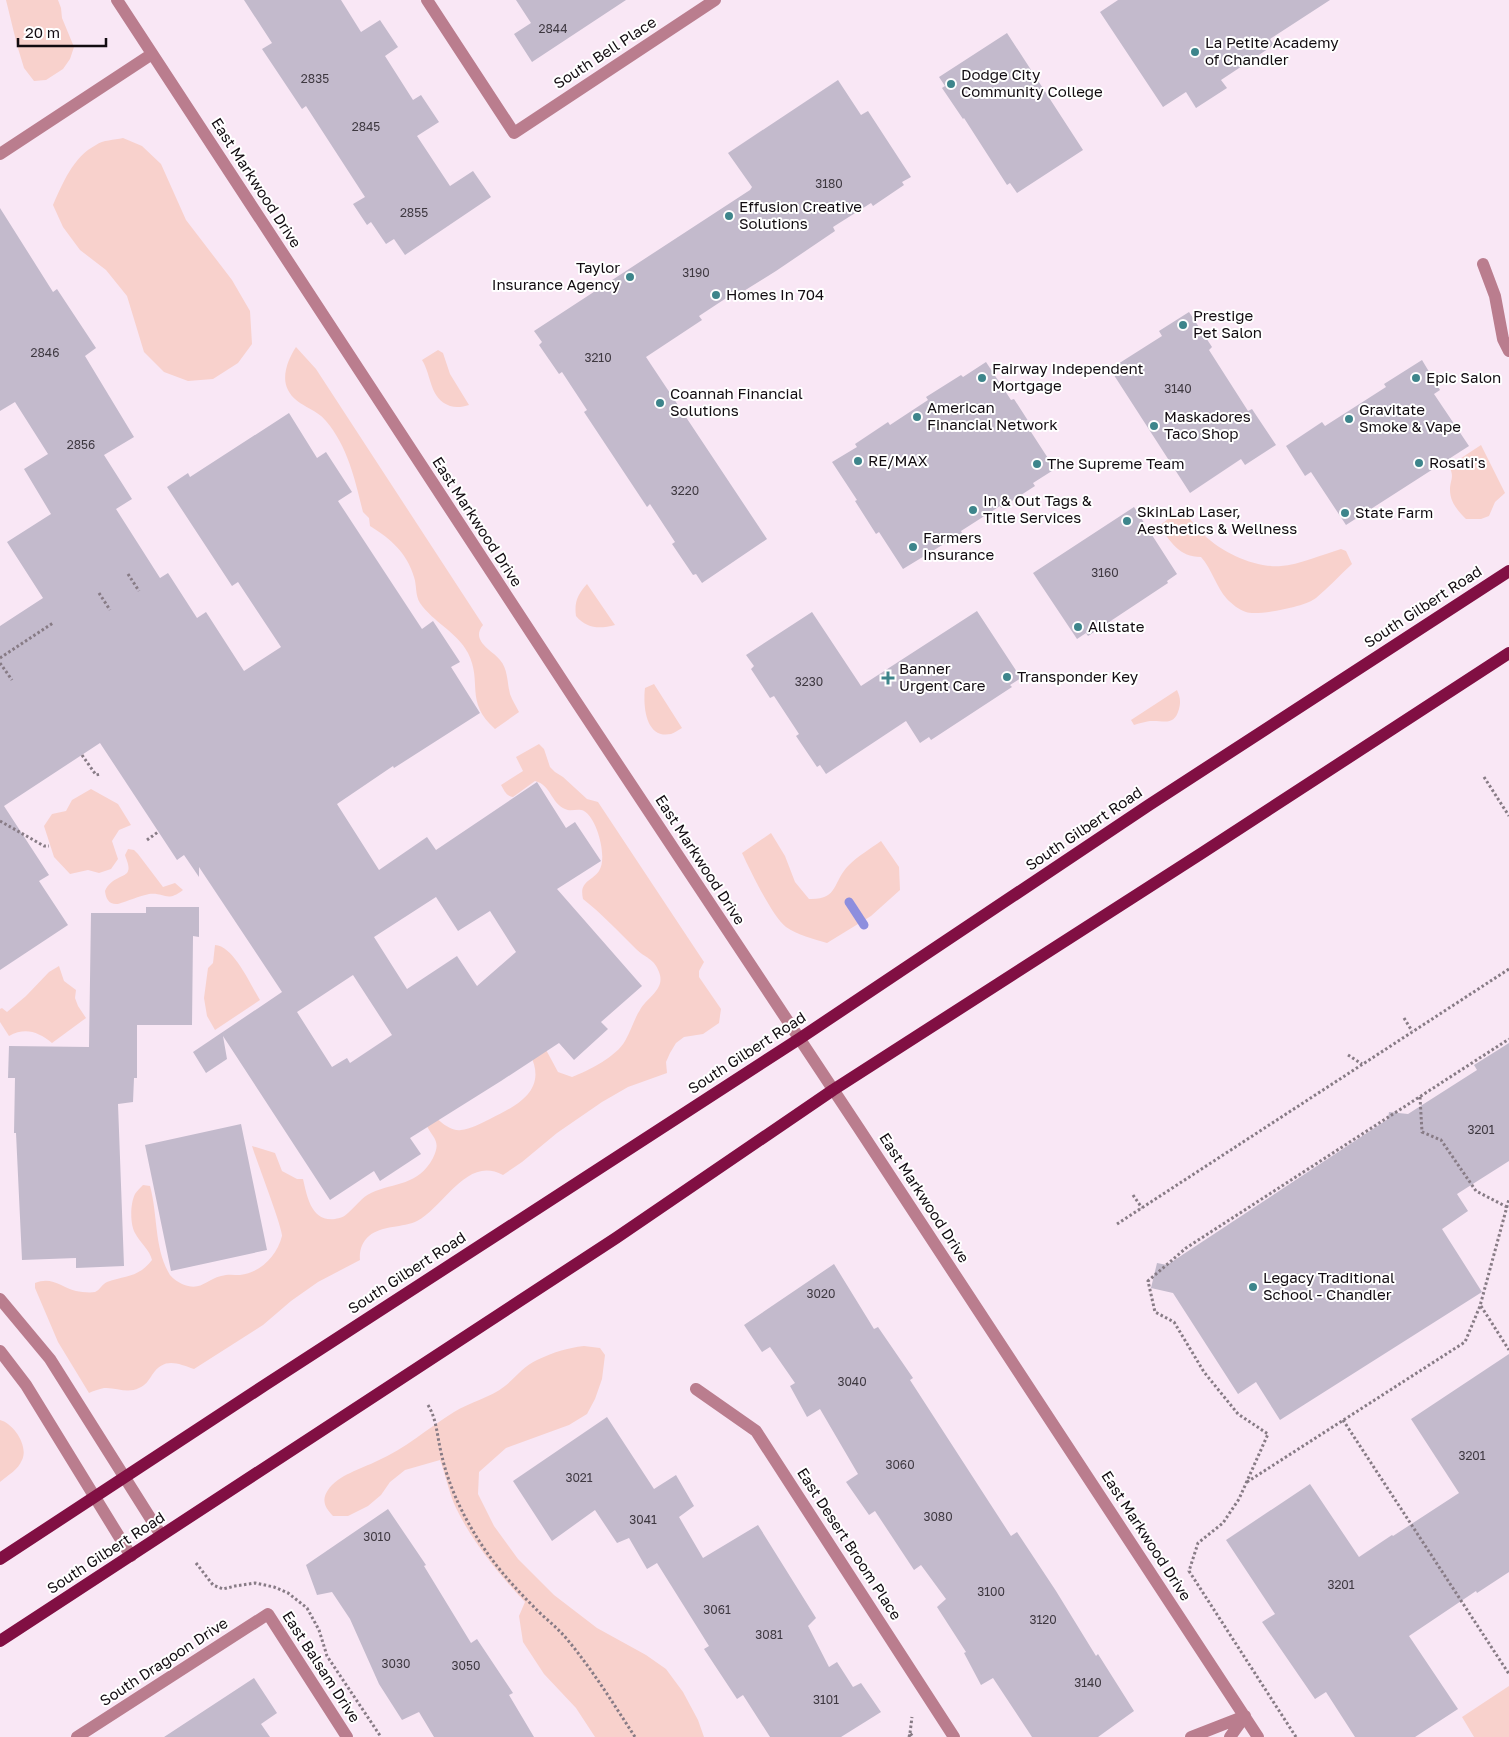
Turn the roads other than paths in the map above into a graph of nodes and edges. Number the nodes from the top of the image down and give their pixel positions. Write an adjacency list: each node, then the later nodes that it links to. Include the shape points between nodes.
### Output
1 (117, 0): 4 (street, East Markwood Drive)
2 (427, 0): 3 (street, South Bell Place, via 514,133)
3 (715, 0)
4 (152, 54): 5 (street); 10 (street, East Markwood Drive)
5 (0, 154)
6 (1483, 264): 7 (street)
7 (1509, 351)
8 (1509, 571): 10 (main road, South Gilbert Road, via 1149,805)
9 (1509, 653): 11 (main road, South Gilbert Road)
10 (799, 1039): 11 (street, East Markwood Drive); 15 (main road, South Gilbert Road)
11 (833, 1090): 17 (main road, South Gilbert Road, via 616,1238); 22 (street, East Markwood Drive)
12 (0, 1299): 15 (street, via 50,1359)
13 (0, 1350): 16 (street, via 26,1385)
14 (696, 1388): 25 (street, East Desert Broom Place, via 756,1431)
15 (125, 1478): 16 (main road, South Gilbert Road); 17 (street)
16 (95, 1496): 18 (street); 19 (main road, South Gilbert Road)
17 (161, 1536): 18 (main road, South Gilbert Road)
18 (131, 1556): 21 (main road, South Gilbert Road)
19 (0, 1559)
20 (268, 1614): 23 (street, South Dragoon Drive); 24 (street, East Balsam Drive)
21 (0, 1641)
22 (1245, 1716): 26 (street); 27 (street); 28 (street, East Markwood Drive)
23 (77, 1737)
24 (347, 1737)
25 (954, 1737)
26 (1191, 1737)
27 (1230, 1737)
28 (1258, 1737)

